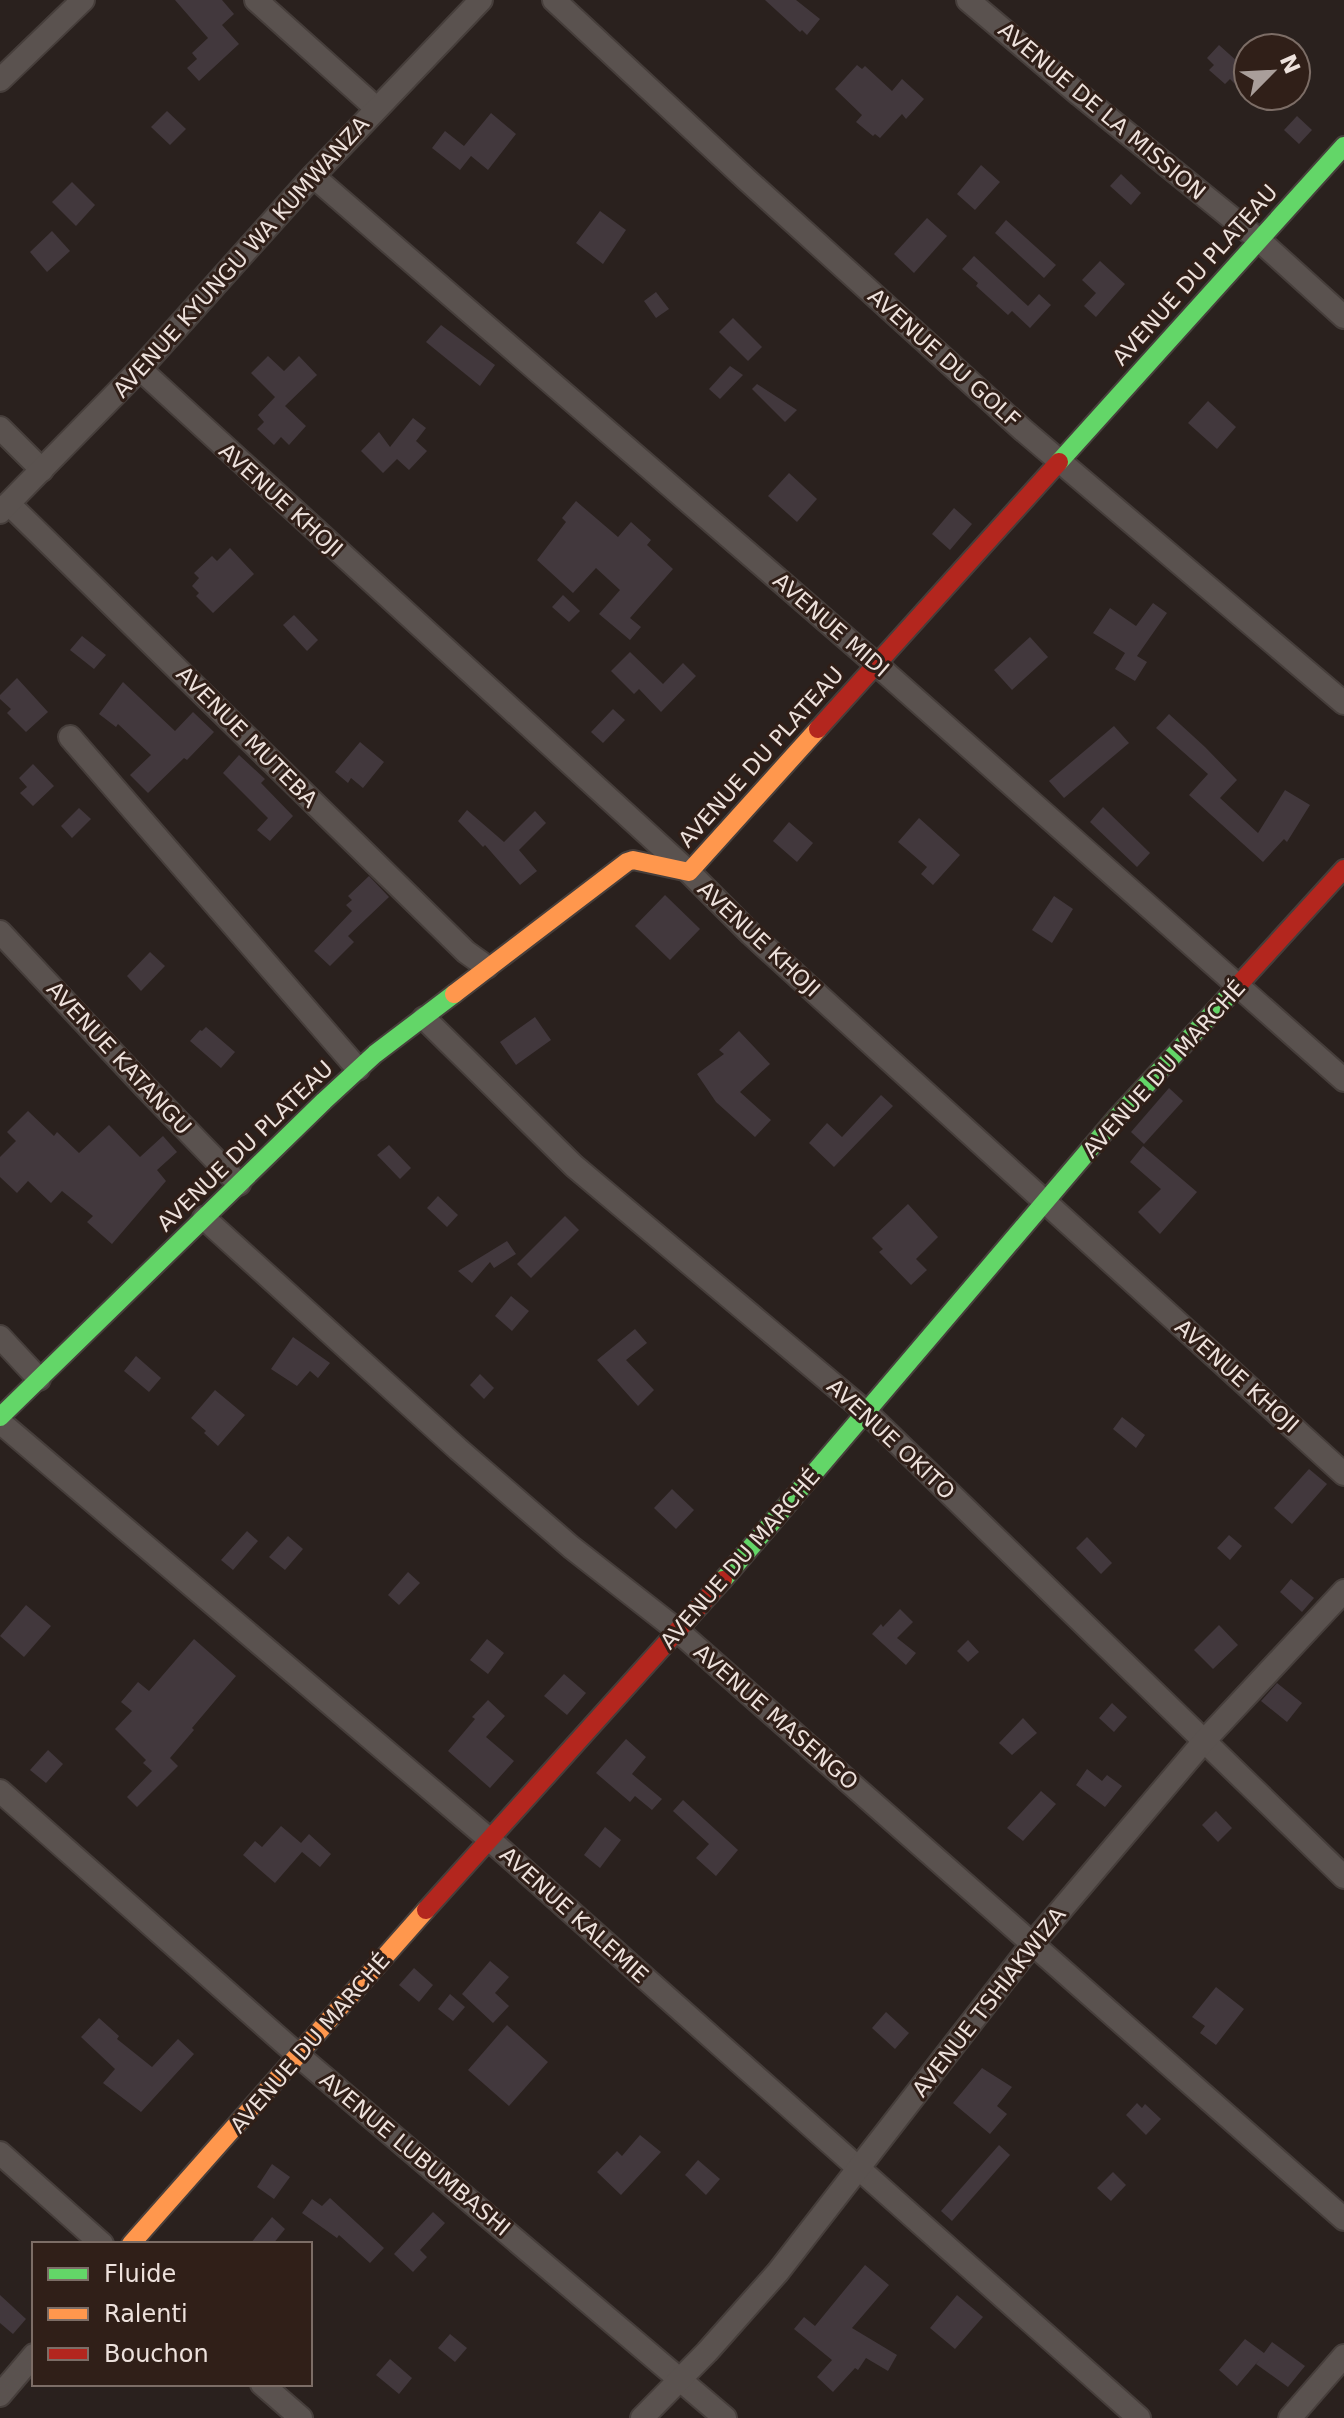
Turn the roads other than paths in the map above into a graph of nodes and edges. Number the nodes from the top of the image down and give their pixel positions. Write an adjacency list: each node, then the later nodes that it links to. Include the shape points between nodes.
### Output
1 (83, 0): 6 (street)
2 (256, 0): 7 (street)
3 (481, 0): 7 (street, AVENUE KYUNGU WA KUMWANZA)
4 (554, 0): 14 (street, AVENUE DU GOLF)
5 (968, 0): 10 (street, AVENUE DE LA MISSION)
6 (0, 80)
7 (376, 108): 9 (street, AVENUE KYUNGU WA KUMWANZA)
8 (1344, 146): 10 (street, AVENUE DU PLATEAU)
9 (313, 176): 12 (street, AVENUE KYUNGU WA KUMWANZA); 17 (street, AVENUE MIDI)
10 (1259, 240): 11 (street, AVENUE DE LA MISSION); 14 (street, AVENUE DU PLATEAU)
11 (1344, 317)
12 (140, 369): 15 (street, AVENUE KYUNGU WA KUMWANZA); 21 (street, AVENUE KHOJI)
13 (0, 428): 15 (street)
14 (1059, 461): 17 (street, AVENUE DU PLATEAU); 18 (street, AVENUE DU GOLF)
15 (42, 470): 16 (street, AVENUE KYUNGU WA KUMWANZA)
16 (5, 508): 23 (street, AVENUE MUTEBA)
17 (877, 665): 21 (street, AVENUE DU PLATEAU); 24 (street, AVENUE MIDI)
18 (1344, 703)
19 (70, 737): 26 (street)
20 (1344, 869): 24 (street, AVENUE DU MARCHÉ)
21 (689, 872): 23 (street, AVENUE DU PLATEAU, via 627,862); 29 (street, AVENUE KHOJI)
22 (0, 932): 28 (street, AVENUE KATANGU)
23 (487, 967): 25 (street, AVENUE DU PLATEAU)
24 (1239, 986): 27 (street, AVENUE MIDI); 29 (street, AVENUE DU MARCHÉ)
25 (424, 1018): 26 (street, AVENUE DU PLATEAU); 33 (street, AVENUE OKITO, via 574,1166)
26 (358, 1069): 28 (street, AVENUE DU PLATEAU)
27 (1344, 1080)
28 (239, 1184): 30 (street, AVENUE DU PLATEAU)
29 (1045, 1200): 33 (street, AVENUE DU MARCHÉ); 35 (street, AVENUE KHOJI)
30 (204, 1218): 32 (street, AVENUE DU PLATEAU); 37 (street, AVENUE MASENGO, via 513,1497)
31 (0, 1337): 32 (street)
32 (39, 1379): 34 (street, AVENUE DU PLATEAU)
33 (866, 1412): 37 (street, AVENUE DU MARCHÉ); 38 (street, AVENUE OKITO)
34 (0, 1419): 40 (street, AVENUE KALEMIE)
35 (1344, 1474)
36 (1344, 1591): 38 (street, AVENUE TSHIAKWIZA)
37 (677, 1630): 40 (street, AVENUE DU MARCHÉ); 42 (street, AVENUE MASENGO)
38 (1205, 1740): 41 (street, AVENUE OKITO); 42 (street, AVENUE TSHIAKWIZA)
39 (0, 1791): 43 (street, AVENUE LUBUMBASHI)
40 (489, 1839): 43 (street, AVENUE DU MARCHÉ); 45 (street, AVENUE KALEMIE)
41 (1344, 1877)
42 (1033, 1943): 45 (street, AVENUE TSHIAKWIZA); 46 (street, AVENUE MASENGO)
43 (299, 2056): 48 (street, AVENUE DU MARCHÉ); 51 (street, AVENUE LUBUMBASHI)
44 (0, 2153): 47 (street)
45 (858, 2169): 51 (street, AVENUE TSHIAKWIZA, via 778,2272); 57 (street, AVENUE KALEMIE)
46 (1344, 2219)
47 (100, 2242)
48 (133, 2242)
49 (1344, 2356): 58 (street)
50 (32, 2357): 53 (street)
51 (680, 2378): 55 (street, AVENUE TSHIAKWIZA); 56 (street, AVENUE LUBUMBASHI)
52 (264, 2386): 54 (street)
53 (0, 2395)
54 (301, 2418)
55 (642, 2418)
56 (725, 2418)
57 (1139, 2418)
58 (1290, 2418)

